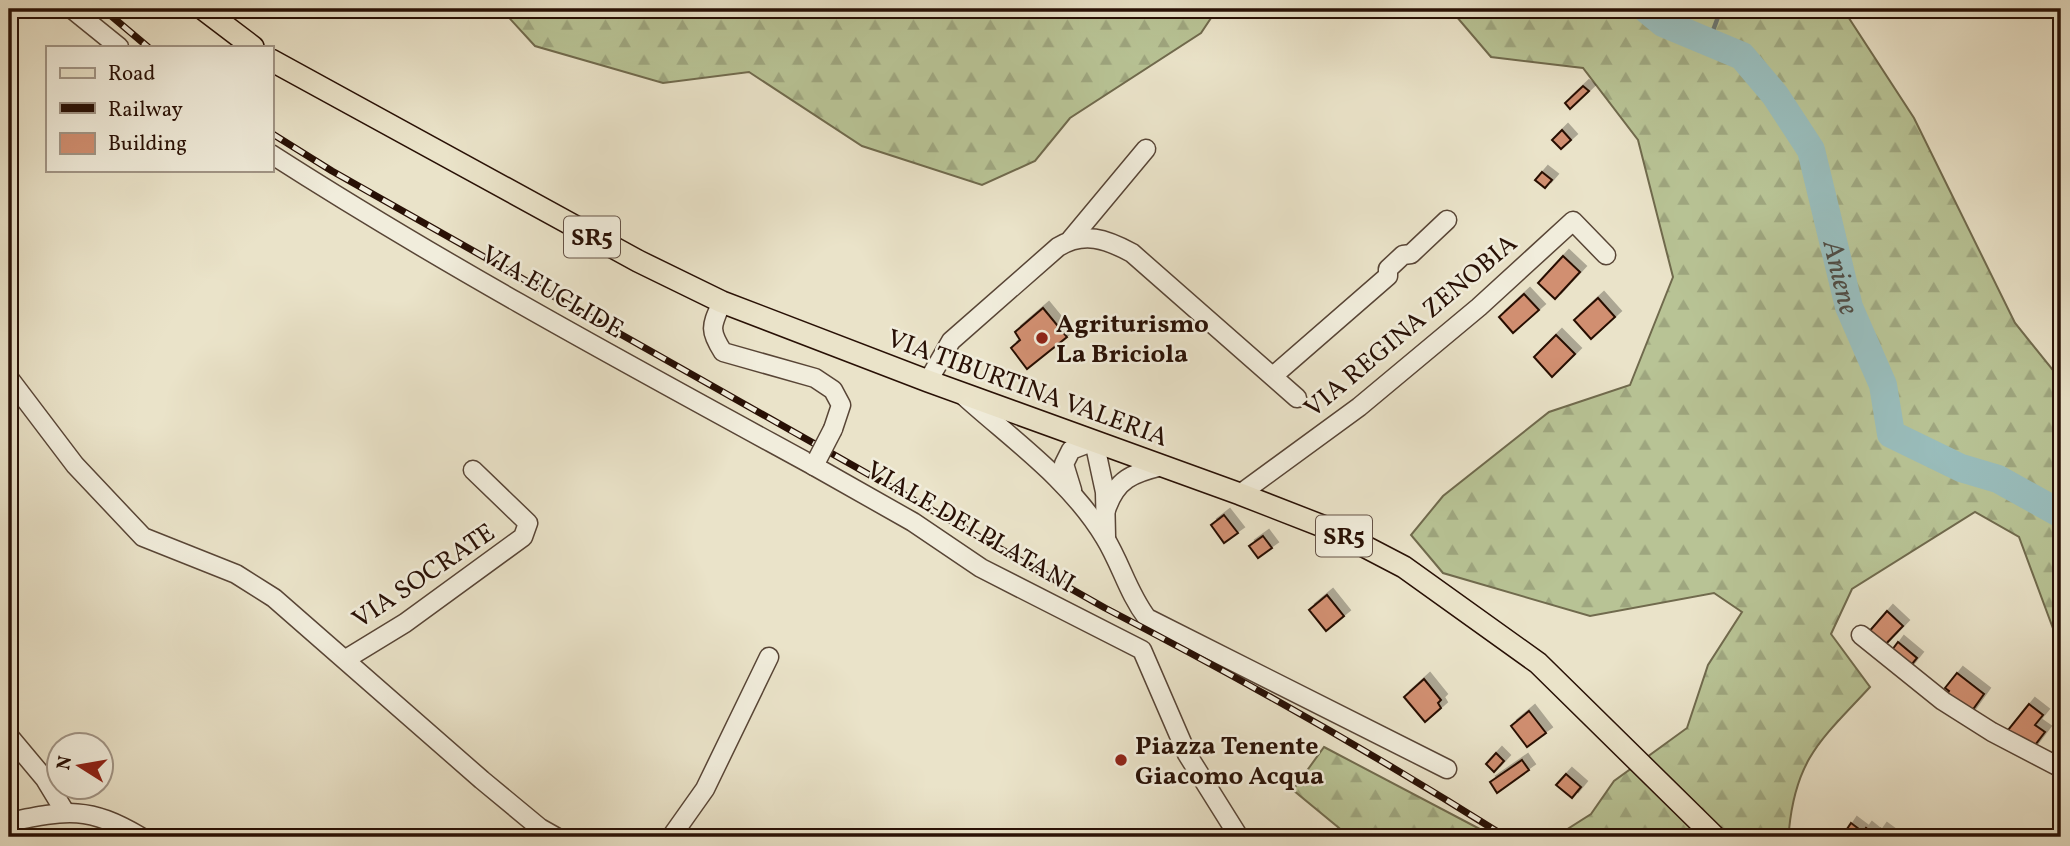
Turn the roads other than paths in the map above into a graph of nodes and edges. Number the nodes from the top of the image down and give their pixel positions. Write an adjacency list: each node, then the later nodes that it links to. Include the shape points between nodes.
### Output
1 (72, 9): 3 (street)
2 (203, 9): 4 (main road)
3 (119, 46)
4 (252, 46)
5 (273, 61): 11 (main road, VIA TIBURTINA VALERIA / SR5, via 638,261)
6 (1146, 149): 9 (street)
7 (273, 156): 18 (street, VIA EUCLIDE, via 585,340)
8 (1447, 220): 12 (street)
9 (1072, 239): 12 (street, via 1100,239 1132,253); 14 (street, via 951,341)
10 (1606, 255): 21 (street, VIA REGINA ZENOBIA, via 1573,221 1369,398)
11 (722, 302): 14 (main road, VIA TIBURTINA VALERIA / SR5); 18 (street, bridge, via 712,335 723,352 815,377 833,390 841,405)
12 (1273, 376): 16 (street)
13 (9, 378): 27 (street, VIA SOCRATE, via 75,465 143,537 236,574 274,598)
14 (928, 381): 15 (main road, VIA TIBURTINA VALERIA / SR5)
15 (960, 393): 17 (main road, VIA TIBURTINA VALERIA / SR5); 22 (street, via 1032,454)
16 (1297, 398)
17 (1094, 441): 19 (main road, VIA TIBURTINA VALERIA / SR5); 22 (street, via 1071,450 1064,464); 23 (street, via 1105,492)
18 (816, 462): 36 (street, VIALE DEI PLATANI, via 981,568 1142,650 1187,754)
19 (1162, 466): 21 (main road, VIA TIBURTINA VALERIA / SR5); 23 (street, via 1133,473 1110,498)
20 (473, 470): 27 (street, VIA SOCRATE, via 528,523 523,537 405,624)
21 (1240, 494): 37 (main road, VIA TIBURTINA VALERIA / SR5, via 1335,531 1404,567 1509,640)
22 (1076, 500): 24 (street)
23 (1104, 513): 24 (street)
24 (1106, 539): 30 (street, via 1133,600 1147,618)
25 (1861, 635): 29 (street, via 1943,701)
26 (769, 657): 33 (street, via 705,789)
27 (346, 659): 35 (street, VIA SOCRATE, via 482,780)
28 (9, 736): 31 (street)
29 (2061, 768)
30 (1447, 769)
31 (65, 812): 32 (street); 34 (street, via 88,812)
32 (9, 822)
33 (677, 834)
34 (141, 837)
35 (556, 837)
36 (1239, 837)
37 (1715, 837)

